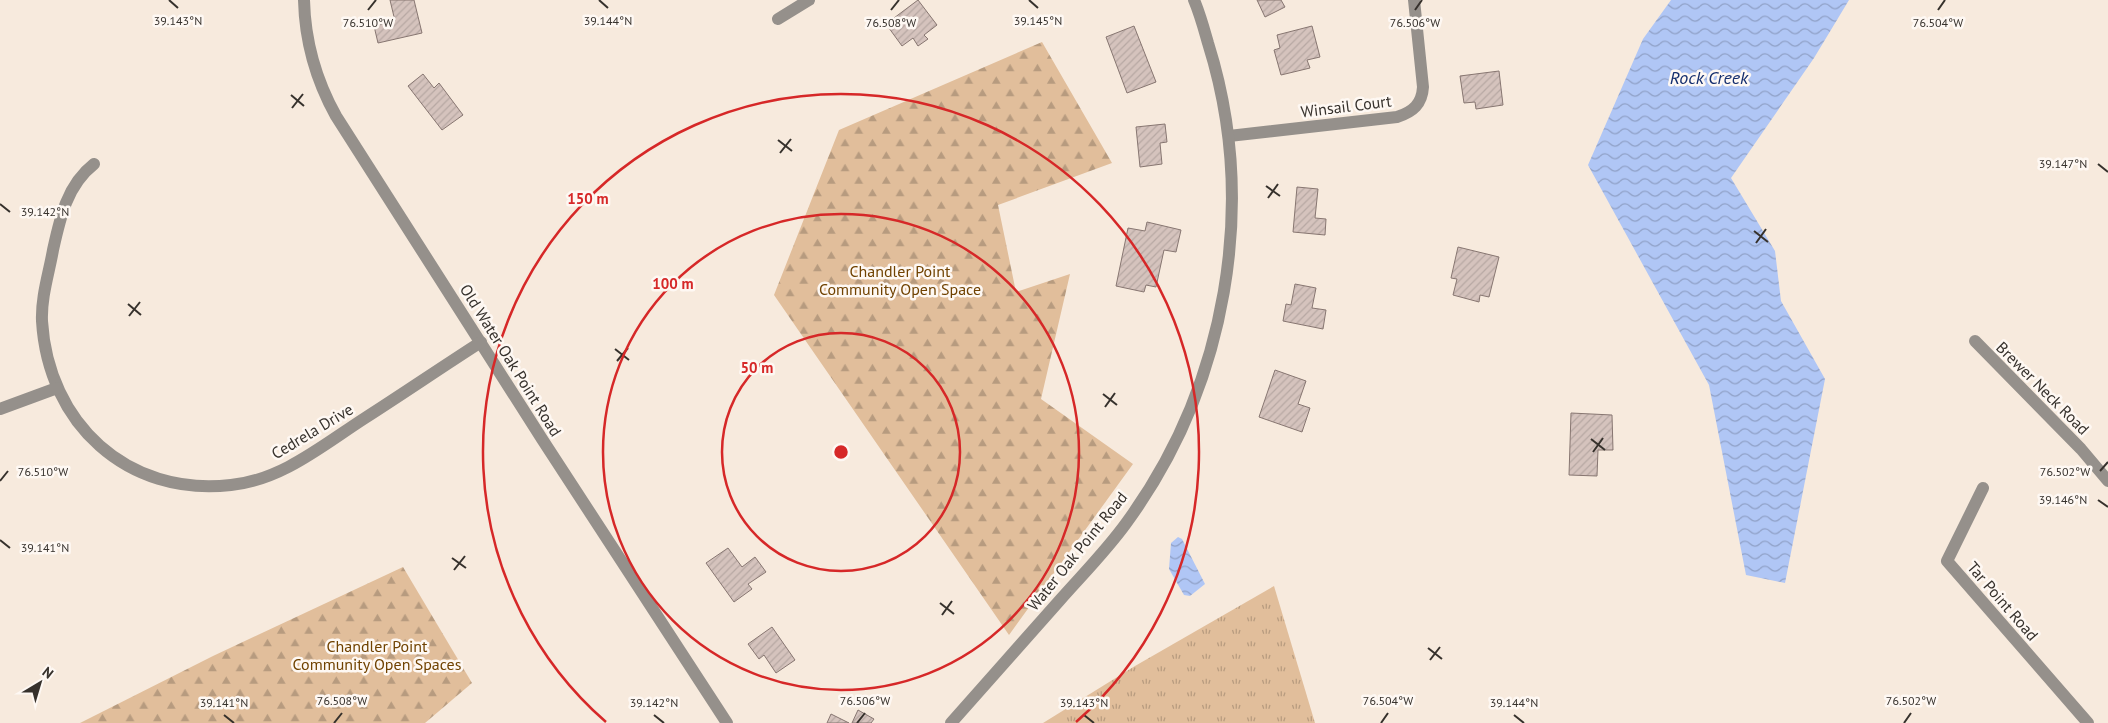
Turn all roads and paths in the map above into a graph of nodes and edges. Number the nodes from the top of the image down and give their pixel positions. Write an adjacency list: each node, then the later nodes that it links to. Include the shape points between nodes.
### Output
1 (304, 0): 9 (street, Old Water Oak Point Road, via 307,35 323,93)
2 (809, 0): 5 (street)
3 (1194, 0): 6 (street, Water Oak Point Road, via 1216,70)
4 (1414, 0): 6 (street, Winsail Court, via 1423,87 1422,97 1408,113 1397,117)
5 (778, 20)
6 (1229, 136): 15 (street, Water Oak Point Road, via 1230,251 1218,320 1194,402 1159,470 1127,522)
7 (94, 164): 10 (street, Cedrela Drive, via 82,174 67,198 44,297 44,339)
8 (1975, 341): 12 (street, Brewer Neck Road)
9 (481, 342): 10 (street, Cedrela Drive, via 304,458 257,480 232,485 182,485 137,471 118,461 84,430); 14 (street, Old Water Oak Point Road)
10 (56, 388): 11 (street)
11 (0, 409)
12 (2108, 481)
13 (1983, 488): 16 (street, Tar Point Road, via 1947,561)
14 (727, 723)
15 (951, 723)
16 (2088, 723)

